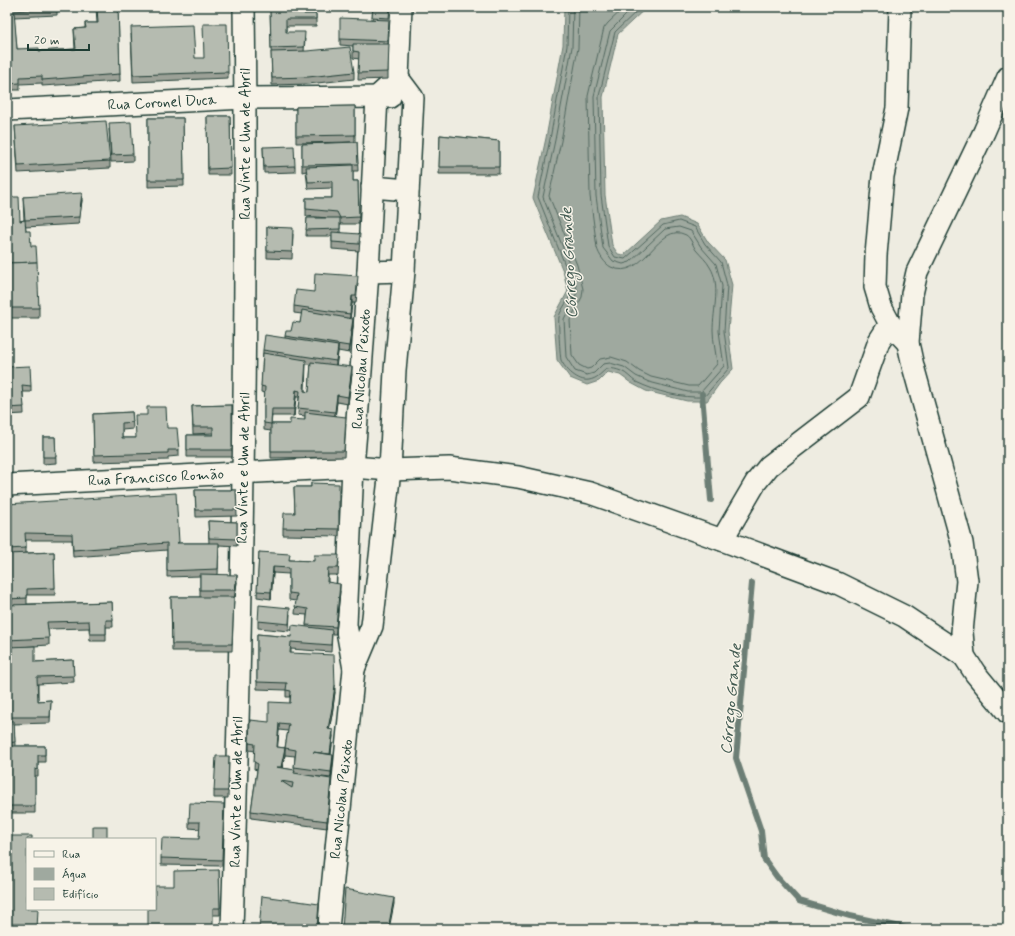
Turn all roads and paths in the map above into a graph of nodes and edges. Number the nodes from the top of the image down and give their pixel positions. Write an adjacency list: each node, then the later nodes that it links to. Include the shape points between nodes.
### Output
1 (244, 7): 7 (street, Rua Vinte e Um de Abril)
2 (401, 7): 5 (street)
3 (900, 7): 14 (street, via 897,108 882,176 875,287)
4 (1008, 77): 15 (street, via 917,272 912,294)
5 (398, 78): 6 (street); 8 (street)
6 (377, 97): 7 (street, Rua Coronel Duca); 8 (street, Rua Coronel Duca); 10 (street, Rua Nicolau Peixoto)
7 (245, 98): 9 (street, Rua Coronel Duca); 20 (street, Rua Vinte e Um de Abril)
8 (413, 98): 11 (street, Rua Nicolau Peixoto)
9 (7, 110)
10 (372, 187): 11 (street); 13 (street, Rua Nicolau Peixoto)
11 (408, 190): 12 (street, Rua Nicolau Peixoto)
12 (404, 271): 13 (street); 16 (street, Rua Nicolau Peixoto)
13 (368, 272): 17 (street, Rua Nicolau Peixoto)
14 (890, 324): 15 (street); 22 (street, via 879,341 859,397 769,466 756,482)
15 (908, 343): 23 (street, via 962,543 967,581 962,632)
16 (395, 370): 17 (street); 19 (street, Rua Nicolau Peixoto)
17 (362, 371): 18 (street, Rua Nicolau Peixoto)
18 (353, 467): 19 (street, Rua Francisco Romão); 20 (street, Rua Francisco Romão); 24 (street, Rua Nicolau Peixoto, via 346,625)
19 (390, 470): 22 (street, Rua Francisco Romão, via 449,468 518,477 590,493); 24 (street, Rua Nicolau Peixoto, via 372,626)
20 (244, 472): 21 (street, Rua Francisco Romão); 26 (street, Rua Vinte e Um de Abril)
21 (7, 485)
22 (722, 540): 23 (street, Rua Francisco Romão, via 837,584 891,609)
23 (964, 656): 25 (street)
24 (354, 669): 27 (street, Rua Nicolau Peixoto)
25 (1008, 713)
26 (232, 929)
27 (328, 929)

